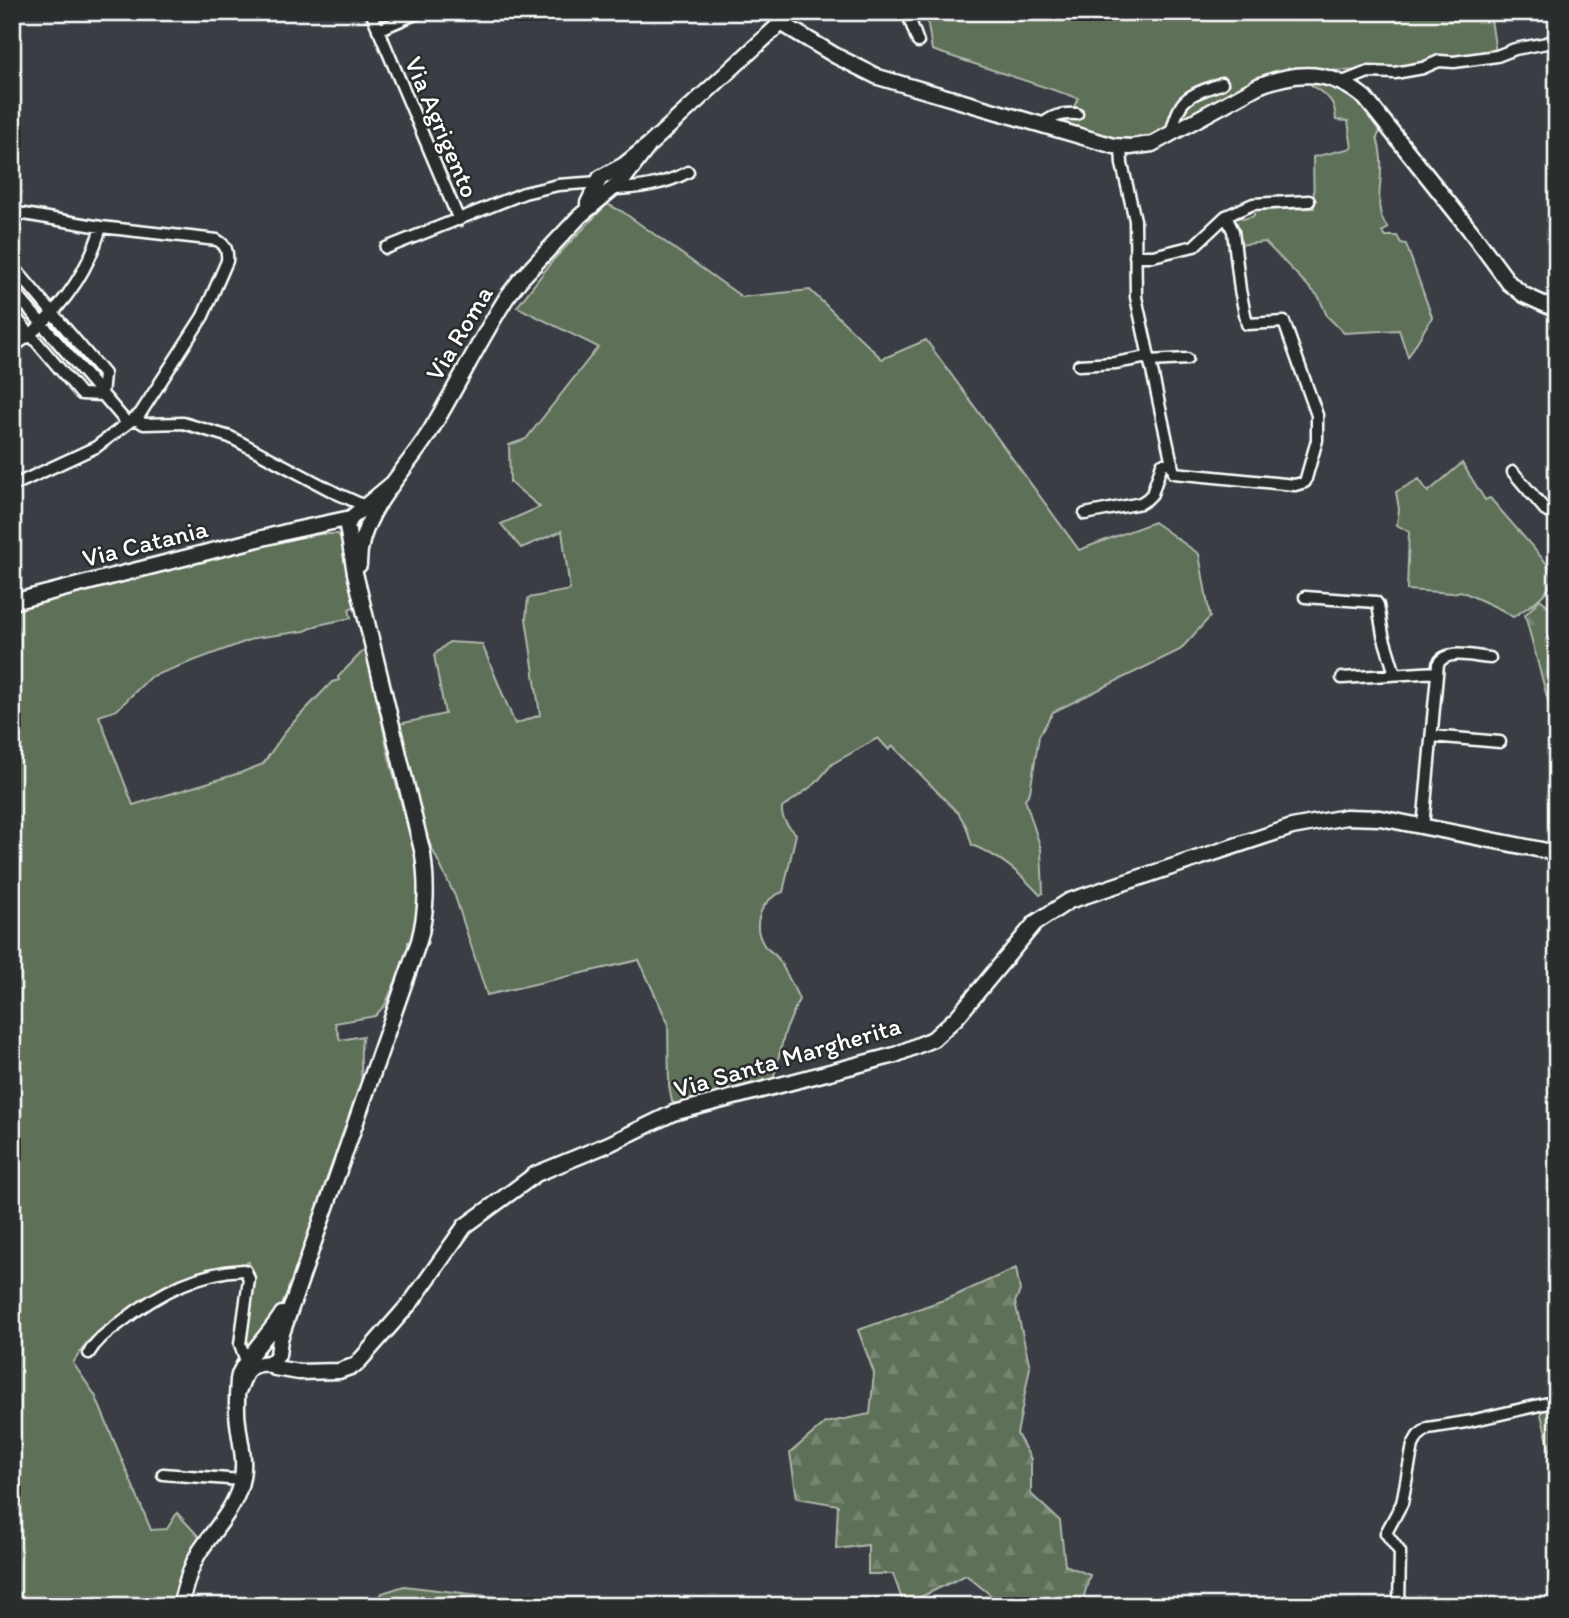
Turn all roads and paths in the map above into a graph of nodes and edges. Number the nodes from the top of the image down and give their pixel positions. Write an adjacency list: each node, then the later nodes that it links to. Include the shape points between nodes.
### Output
1 (371, 12): 6 (street, Via Agrigento)
2 (420, 12): 6 (street)
3 (793, 12): 5 (street)
4 (906, 12): 8 (street)
5 (781, 23): 12 (street, via 878,77); 16 (street, Via Roma)
6 (378, 30): 22 (street, Via Agrigento)
7 (1557, 38): 9 (street, via 1497,56 1439,61 1395,73 1368,72)
8 (918, 42)
9 (1343, 82): 13 (street, via 1306,75 1275,79); 28 (street, via 1365,98 1516,291)
10 (1222, 83): 13 (street, via 1186,97)
11 (1077, 114): 12 (street, via 1063,113)
12 (1040, 125): 14 (street)
13 (1171, 134): 14 (street, via 1152,144)
14 (1117, 147): 25 (street, via 1135,220)
15 (688, 172): 17 (street)
16 (624, 173): 17 (street); 18 (street, Via Roma, via 600,178)
17 (649, 185): 18 (street)
18 (604, 187): 22 (street, via 558,185 524,193); 41 (street, Via Roma, via 520,280)
19 (1309, 201): 21 (street, via 1253,204)
20 (12, 212): 23 (street)
21 (1226, 216): 25 (street, via 1194,246); 39 (street, via 1233,231 1247,324 1284,322 1317,415 1317,440 1306,482 1295,485 1174,473)
22 (459, 220): 24 (street)
23 (100, 228): 30 (street, via 82,274); 38 (street, via 217,240 228,254 203,316)
24 (386, 248)
25 (1135, 256): 34 (street, via 1136,297)
26 (12, 265): 30 (street)
27 (12, 289): 31 (street)
28 (1557, 310)
29 (12, 313): 32 (street)
30 (52, 313): 31 (street); 37 (street, via 104,374)
31 (43, 324): 32 (street); 37 (street)
32 (31, 335): 33 (street); 37 (street, via 81,394)
33 (12, 348)
34 (1149, 359): 35 (street); 36 (street); 39 (street)
35 (1187, 359)
36 (1079, 365)
37 (102, 394): 38 (street)
38 (131, 421): 42 (street, via 88,452); 43 (street, via 183,423 230,437)
39 (1172, 462): 45 (street, via 1162,464 1152,494 1141,503)
40 (1513, 472): 44 (street)
41 (393, 483): 43 (street); 46 (street)
42 (12, 486)
43 (365, 506): 46 (street)
44 (1547, 512)
45 (1085, 514)
46 (355, 528): 48 (street, Via Catania, via 290,531); 57 (street, via 362,598 423,854 427,893 419,941)
47 (1305, 597): 51 (street, via 1376,602)
48 (12, 602)
49 (1490, 658): 50 (street, via 1444,655)
50 (1437, 672): 51 (street); 53 (street)
51 (1395, 674): 52 (street)
52 (1342, 678)
53 (1432, 736): 54 (street); 55 (street)
54 (1500, 742)
55 (1423, 827): 56 (street, Via Santa Margherita); 62 (street, Via Santa Margherita, via 1364,817 1318,821 1056,907 1035,923 946,1029 915,1048 673,1114 528,1178 465,1226 420,1291 356,1365)
56 (1557, 853)
57 (298, 1285): 58 (street); 60 (street)
58 (278, 1351): 60 (street, via 276,1359); 62 (street, via 293,1367)
59 (89, 1353): 61 (street, via 153,1299 187,1281 243,1270 249,1279 240,1343)
60 (262, 1355): 61 (street); 62 (street, Via Santa Margherita, via 284,1370); 63 (street, via 246,1372)
61 (246, 1361): 63 (street)
62 (312, 1372)
63 (239, 1390): 66 (street, via 238,1424 244,1452)
64 (1557, 1401): 68 (street, via 1428,1428 1418,1436 1402,1503 1386,1533 1400,1552)
65 (163, 1474): 66 (street)
66 (241, 1480): 67 (street, via 188,1577)
67 (180, 1606)
68 (1399, 1606)

